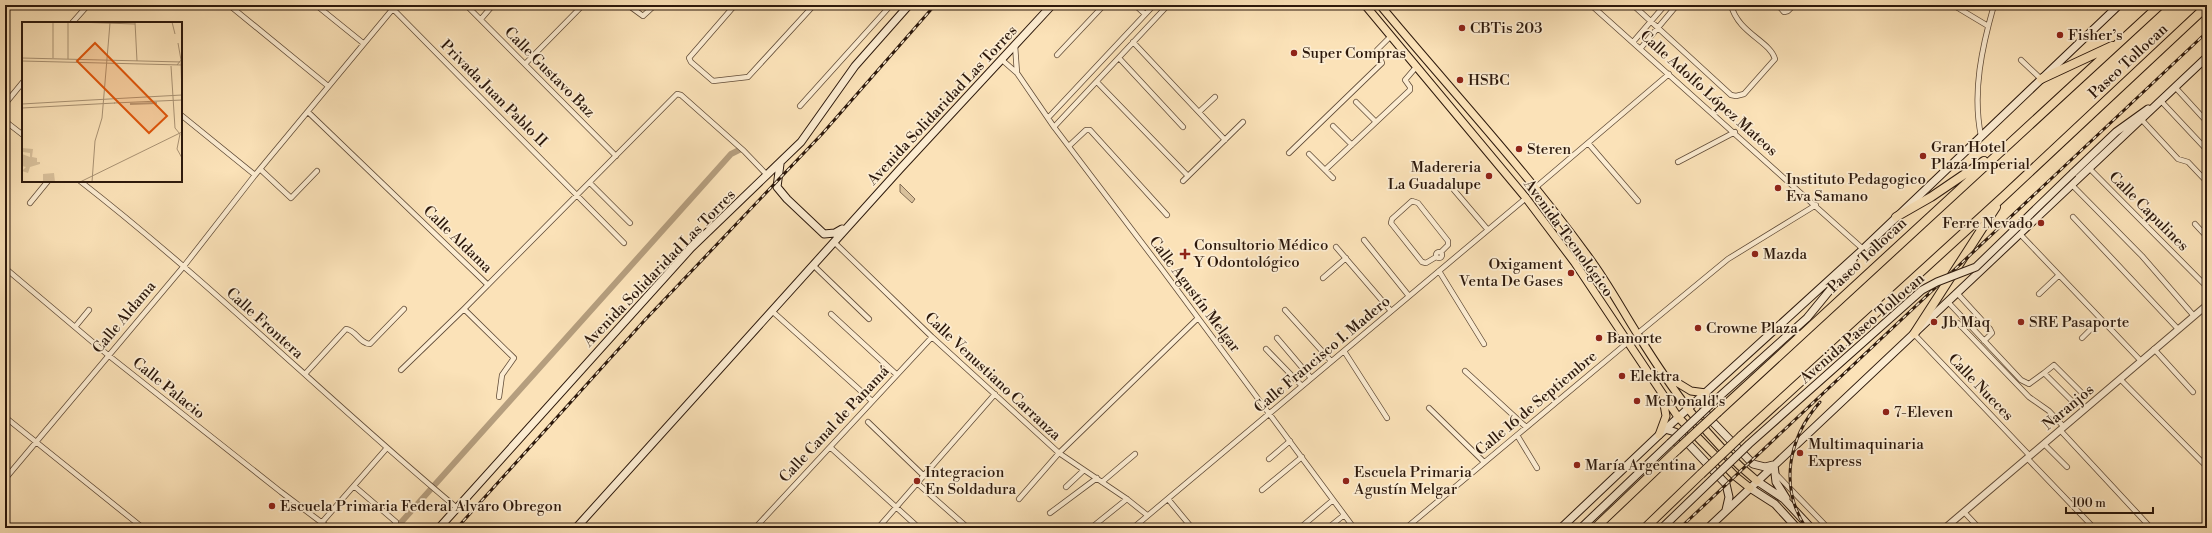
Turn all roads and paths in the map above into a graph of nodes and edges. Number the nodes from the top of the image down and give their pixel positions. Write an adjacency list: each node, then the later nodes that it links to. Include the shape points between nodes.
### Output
1 (88, 5): 37 (street)
2 (229, 5): 60 (street)
3 (316, 5): 44 (street)
4 (466, 5): 35 (street, Calle Gustavo Baz)
5 (493, 5): 35 (street)
6 (583, 5): 53 (street)
7 (628, 5): 8 (street, via 643,16)
8 (655, 5)
9 (735, 5): 10 (street, via 689,58 713,81 746,79)
10 (814, 5)
11 (891, 5): 66 (street)
12 (909, 5): 94 (main road, Avenida Solidaridad Las Torres, via 855,66 809,132)
13 (1048, 5): 36 (main road, Avenida Solidaridad Las Torres)
14 (1052, 5): 36 (main road, Avenida Solidaridad Las Torres)
15 (1104, 5): 48 (street)
16 (1135, 5): 34 (street)
17 (1154, 5): 34 (street)
18 (1168, 5): 42 (street)
19 (1365, 5): 41 (main road, Avenida Tecnológico)
20 (1380, 5): 72 (main road, Avenida Tecnológico)
21 (1591, 5): 43 (street, Calle Adolfo López Mateos)
22 (1633, 5): 38 (street)
23 (1665, 5): 38 (street)
24 (1677, 5): 40 (street)
25 (1731, 5): 40 (street, via 1738,22 1771,52 1775,59 1744,94 1739,96 1731,95)
26 (1778, 5): 27 (street, via 1784,12)
27 (1794, 5)
28 (1953, 5): 39 (street)
29 (1994, 5): 39 (street)
30 (2160, 5): 45 (highway, Paseo Tollocan)
31 (2116, 6): 57 (main road)
32 (2207, 6): 112 (highway, Paseo Tollocan)
33 (394, 7): 44 (street, Calle Aldama); 111 (street, Privada Juan Pablo II)
34 (1145, 14): 70 (street)
35 (480, 19): 53 (street, Calle Gustavo Baz)
36 (1038, 20): 46 (main road, Avenida Solidaridad Las Torres)
37 (73, 22)
38 (1650, 22): 40 (street); 43 (street)
39 (1988, 26): 83 (street, via 1976,98)
40 (1658, 29): 47 (street)
41 (1391, 36): 54 (main road, Avenida Tecnológico); 90 (street, via 1377,50 1382,63)
42 (1133, 42): 51 (street); 68 (street)
43 (1633, 42): 47 (street, Calle Adolfo López Mateos)
44 (363, 43): 60 (street, Calle Aldama)
45 (2118, 44): 57 (highway); 84 (highway, Paseo Tollocan)
46 (1015, 45): 50 (main road, Avenida Solidaridad Las Torres); 55 (street, Calle Agustín Melgar)
47 (1640, 49): 56 (street, Calle Adolfo López Mateos)
48 (1057, 55)
49 (2207, 57): 61 (main road, Avenida Paseo Tollocan)
50 (1001, 58): 55 (street, Calle Agustín Melgar); 120 (main road, Avenida Solidaridad Las Torres)
51 (1119, 58): 58 (street); 79 (street)
52 (2021, 60): 57 (street)
53 (525, 64): 92 (street, Calle Gustavo Baz)
54 (1417, 66): 75 (street, via 1405,80 1410,90); 80 (main road, Avenida Tecnológico)
55 (1018, 73): 70 (street, Calle Agustín Melgar)
56 (1669, 74): 81 (street, Calle Adolfo López Mateos); 86 (street)
57 (2041, 79): 83 (main road)
58 (1097, 82): 78 (street); 101 (street)
59 (22, 83): 65 (street)
60 (328, 86): 67 (street, Calle Aldama)
61 (2176, 87): 63 (main road, Avenida Paseo Tollocan); 76 (street)
62 (1215, 97): 68 (street)
63 (2161, 101): 73 (main road, Avenida Paseo Tollocan); 89 (street); 267 (main road, Avenida Paseo Tollocan, bridge, via 2128,123 1976,267 1922,290 1749,444)
64 (1356, 102): 75 (street)
65 (5, 104)
66 (800, 106)
67 (308, 112): 96 (street, Calle Aldama); 140 (street, Calle Aldama)
68 (1199, 112): 85 (street)
69 (182, 116): 99 (street)
70 (1048, 118): 78 (street, Calle Agustín Melgar)
71 (5, 120): 82 (street)
72 (1478, 120): 80 (main road); 109 (main road, Avenida Tecnológico)
73 (2142, 120): 95 (main road, Avenida Paseo Tollocan); 106 (street, via 2178,159 2188,162)
74 (1243, 122): 85 (street)
75 (1376, 122): 87 (street)
76 (2207, 122)
77 (1333, 126): 87 (street)
78 (1054, 127): 88 (street, Calle Agustín Melgar)
79 (1184, 127)
80 (1468, 128): 113 (main road, Avenida Tecnológico)
81 (1735, 132): 93 (street); 116 (street, Calle Adolfo López Mateos)
82 (22, 134)
83 (1981, 136): 119 (main road)
84 (2018, 136): 119 (highway, via 1963,176); 265 (highway, Paseo Tollocan, bridge, via 1676,450)
85 (1225, 140): 101 (street)
86 (1588, 143): 109 (street); 114 (street)
87 (1352, 145): 98 (street)
88 (1069, 146): 117 (street, via 1090,130); 157 (street, Calle Agustín Melgar)
89 (2206, 149)
90 (1289, 153)
91 (1309, 154): 98 (street)
92 (616, 156): 100 (street, via 678,94 744,151); 107 (street)
93 (1678, 162)
94 (780, 163): 100 (main road, Avenida Solidaridad Las Torres); 120 (main road, via 777,187 820,231 827,234 835,233)
95 (2090, 169): 108 (main road, Avenida Paseo Tollocan); 141 (street, Calle Capulines)
96 (260, 170): 97 (street, via 291,198); 99 (street, Calle Aldama)
97 (317, 170)
98 (1325, 170): 102 (street)
99 (255, 175): 134 (street, Calle Aldama)
100 (767, 176): 236 (main road, Avenida Solidaridad Las Torres, via 691,248)
101 (1188, 176): 103 (street)
102 (1333, 178)
103 (1183, 181)
104 (47, 182): 115 (street)
105 (81, 182): 134 (street, Calle Frontera)
106 (2207, 182)
107 (590, 183): 111 (street); 121 (street)
108 (2072, 185): 124 (main road, Avenida Paseo Tollocan); 155 (street, via 2142,256)
109 (1535, 188): 154 (main road, Avenida Tecnológico, via 1599,270)
110 (1454, 190): 123 (street)
111 (577, 195): 127 (street, Privada Juan Pablo II); 140 (street)
112 (2004, 196): 164 (highway); 266 (highway, Paseo Tollocan, bridge, via 1741,436)
113 (1526, 198): 123 (street, Calle Francisco I. Madero); 159 (main road, Avenida Tecnológico, via 1575,263)
114 (1638, 201)
115 (30, 203)
116 (1816, 205): 130 (street, Calle Adolfo López Mateos); 163 (street, via 1728,259)
117 (1167, 215)
118 (2073, 217): 162 (street)
119 (1896, 218): 130 (main road)
120 (852, 222): 128 (main road, Avenida Solidaridad Las Torres)
121 (630, 223)
122 (2195, 224): 125 (street)
123 (1488, 230): 133 (street, Calle Francisco I. Madero)
124 (2020, 234): 138 (street); 142 (main road, Avenida Paseo Tollocan)
125 (2207, 237)
126 (1364, 240): 144 (street)
127 (624, 242)
128 (834, 242): 135 (main road, Avenida Solidaridad Las Torres); 165 (street, Calle Venustiano Carranza)
129 (1336, 246): 132 (street)
130 (1862, 250): 188 (main road); 264 (main road, bridge, via 1807,318 1711,404)
131 (1439, 256): 131 (street, via 1448,245 1448,241 1416,202 1412,201 1391,221 1424,263); 133 (street)
132 (1346, 258): 139 (street); 152 (street)
133 (1446, 265): 137 (street, Calle Francisco I. Madero)
134 (184, 266): 174 (street, Calle Aldama); 181 (street, Calle Frontera)
135 (813, 266): 151 (main road, Avenida Solidaridad Las Torres); 156 (street)
136 (5, 268): 161 (street, Calle Palacio)
137 (1439, 271): 144 (street, Calle Francisco I. Madero); 170 (street)
138 (2059, 275): 143 (street); 158 (street)
139 (1323, 278)
140 (488, 285): 149 (street)
141 (2207, 287)
142 (1957, 294): 145 (main road, Avenida Paseo Tollocan); 168 (street, via 1990,329 1992,333)
143 (2039, 294)
144 (1409, 296): 152 (street, Calle Francisco I. Madero)
145 (1948, 302): 164 (main road, Avenida Paseo Tollocan); 168 (street)
146 (2207, 305): 155 (street, Naranjos)
147 (404, 309): 181 (street, via 370,344 364,343 351,330 346,329)
148 (89, 310): 161 (street)
149 (464, 310): 177 (street); 191 (street, via 513,356 513,360 502,375)
150 (1285, 310): 175 (street)
151 (772, 311): 192 (street); 252 (main road, Avenida Solidaridad Las Torres)
152 (1391, 311): 173 (street, Calle Francisco I. Madero)
153 (831, 314): 182 (street)
154 (1626, 315): 159 (main road); 163 (main road, Avenida Tecnológico)
155 (2194, 316): 162 (street, Naranjos)
156 (870, 319)
157 (1197, 319): 196 (street, Calle Agustín Melgar); 210 (street)
158 (2101, 319): 167 (street); 176 (street)
159 (1614, 323): 169 (main road, Avenida Tecnológico)
160 (1958, 323): 202 (street, via 2029,397 2049,411)
161 (75, 327): 174 (street, Calle Palacio)
162 (2178, 329): 172 (street, Naranjos)
163 (1638, 334): 179 (main road, Avenida Tecnológico)
164 (1914, 334): 213 (street, Calle Nueces); 219 (main road, Avenida Paseo Tollocan)
165 (932, 337): 182 (street, Calle Canal de Panamá); 189 (street, Calle Venustiano Carranza)
166 (1277, 338): 183 (street)
167 (2082, 338)
168 (1984, 341): 180 (street, via 2025,382 2034,382)
169 (1627, 343): 186 (main road, Avenida Tecnológico); 201 (street, Calle 16 de Septiembre)
170 (1484, 344)
171 (1266, 349): 185 (street)
172 (2154, 349): 176 (street, Naranjos); 187 (street)
173 (1344, 351): 175 (street, Calle Francisco I. Madero); 198 (street)
174 (108, 355): 206 (street, Calle Aldama); 244 (street, Calle Palacio)
175 (1331, 361): 183 (street, Calle Francisco I. Madero)
176 (2141, 361): 184 (street, Naranjos)
177 (401, 370)
178 (1465, 371): 201 (street)
179 (1662, 372): 188 (main road, via 1683,387); 195 (main road, Avenida Tecnológico)
180 (2044, 373): 190 (street, via 2054,365); 193 (street)
181 (305, 374): 209 (street, Calle Frontera)
182 (896, 374): 192 (street, Calle Canal de Panamá)
183 (1311, 378): 185 (street, Calle Francisco I. Madero)
184 (2120, 379): 202 (street, Naranjos); 217 (street)
185 (1302, 386): 196 (street, Calle Francisco I. Madero)
186 (1660, 392): 199 (main road, Avenida Tecnológico); 203 (main road, via 1666,407)
187 (2194, 392)
188 (1706, 393): 195 (main road); 219 (main road, via 1704,408 1713,423 1753,464)
189 (995, 394): 210 (street, Calle Venustiano Carranza); 221 (street)
190 (2083, 394)
191 (499, 397)
192 (872, 401): 208 (street, Calle Canal de Panamá)
193 (2074, 403)
194 (1429, 408): 215 (street)
195 (1687, 409): 199 (main road); 224 (main road, Avenida Tecnológico)
196 (1270, 413): 205 (street, Calle Agustín Melgar); 233 (street, Calle Francisco I. Madero)
197 (5, 417): 206 (street)
198 (1387, 418)
199 (1678, 418): 203 (main road); 229 (main road, Avenida Tecnológico, via 1734,476)
200 (868, 422): 221 (street)
201 (1526, 428): 204 (street, Calle 16 de Septiembre)
202 (2062, 428): 207 (street, Naranjos); 274 (street)
203 (1662, 432): 238 (main road, via 1675,432 1682,437 1726,484 1729,497); 263 (main road)
204 (1517, 435): 215 (street, Calle 16 de Septiembre); 218 (street)
205 (1290, 441): 212 (street, Calle Agustín Melgar); 214 (street)
206 (36, 442): 223 (street, Calle Aldama); 247 (street)
207 (2044, 444): 213 (street, Naranjos); 216 (street)
208 (830, 447): 237 (street); 253 (street, Calle Canal de Panamá)
209 (386, 449): 227 (street); 236 (street, Calle Frontera)
210 (1059, 453): 220 (street, Calle Venustiano Carranza); 231 (street)
211 (1135, 454): 225 (street)
212 (1302, 457): 230 (street); 234 (street, Calle Agustín Melgar)
213 (2029, 457): 239 (street, Naranjos); 273 (street, Calle Nueces)
214 (1269, 459)
215 (1484, 462): 262 (street, Calle 16 de Septiembre)
216 (2067, 467)
217 (2207, 467)
218 (1537, 468)
219 (1774, 468): 224 (main road, Avenida Paseo Tollocan); 235 (main road, via 1776,482); 270 (street)
220 (1084, 470): 222 (street, Calle Venustiano Carranza); 228 (street)
221 (924, 476): 226 (street)
222 (1097, 478): 225 (street, Calle Venustiano Carranza); 240 (street)
223 (5, 479)
224 (1757, 481): 229 (main road, Avenida Paseo Tollocan); 235 (main road)
225 (1102, 482): 232 (street, Calle Venustiano Carranza)
226 (918, 484): 237 (street); 256 (street)
227 (354, 486): 244 (street); 250 (street, via 396,522)
228 (1066, 487)
229 (1750, 488): 238 (main road, Avenida Paseo Tollocan); 246 (main road, via 1775,504)
230 (1262, 490)
231 (1020, 499)
232 (1127, 499): 241 (street, Calle Venustiano Carranza); 257 (street)
233 (1168, 499): 241 (street, Calle Francisco I. Madero); 258 (street)
234 (1333, 500): 242 (street, Calle Agustín Melgar); 259 (street)
235 (1792, 507): 243 (main road)
236 (457, 508): 251 (main road, Avenida Solidaridad Las Torres)
237 (896, 508): 254 (street); 255 (street)
238 (1725, 512): 268 (main road, Avenida Paseo Tollocan)
239 (1964, 512): 271 (street, Naranjos); 272 (street)
240 (1050, 514)
241 (1148, 515): 245 (street, Calle Francisco I. Madero)
242 (1344, 515): 260 (street); 261 (street, Calle Agustín Melgar)
243 (1803, 519): 246 (main road); 269 (main road)
244 (322, 522): 248 (street); 249 (street, Calle Palacio)
245 (1136, 527)
246 (1796, 527)
247 (143, 528)
248 (317, 528)
249 (329, 528)
250 (392, 528)
251 (439, 528)
252 (576, 528)
253 (755, 528)
254 (878, 528)
255 (919, 528)
256 (968, 528)
257 (1091, 528)
258 (1192, 528)
259 (1300, 528)
260 (1328, 528)
261 (1354, 528)
262 (1406, 528)
263 (1561, 528)
264 (1581, 528)
265 (1595, 528)
266 (1645, 528)
267 (1662, 528)
268 (1708, 528)
269 (1811, 528)
270 (1828, 528)
271 (1945, 528)
272 (1979, 528)
273 (2094, 528)
274 (2151, 528)

